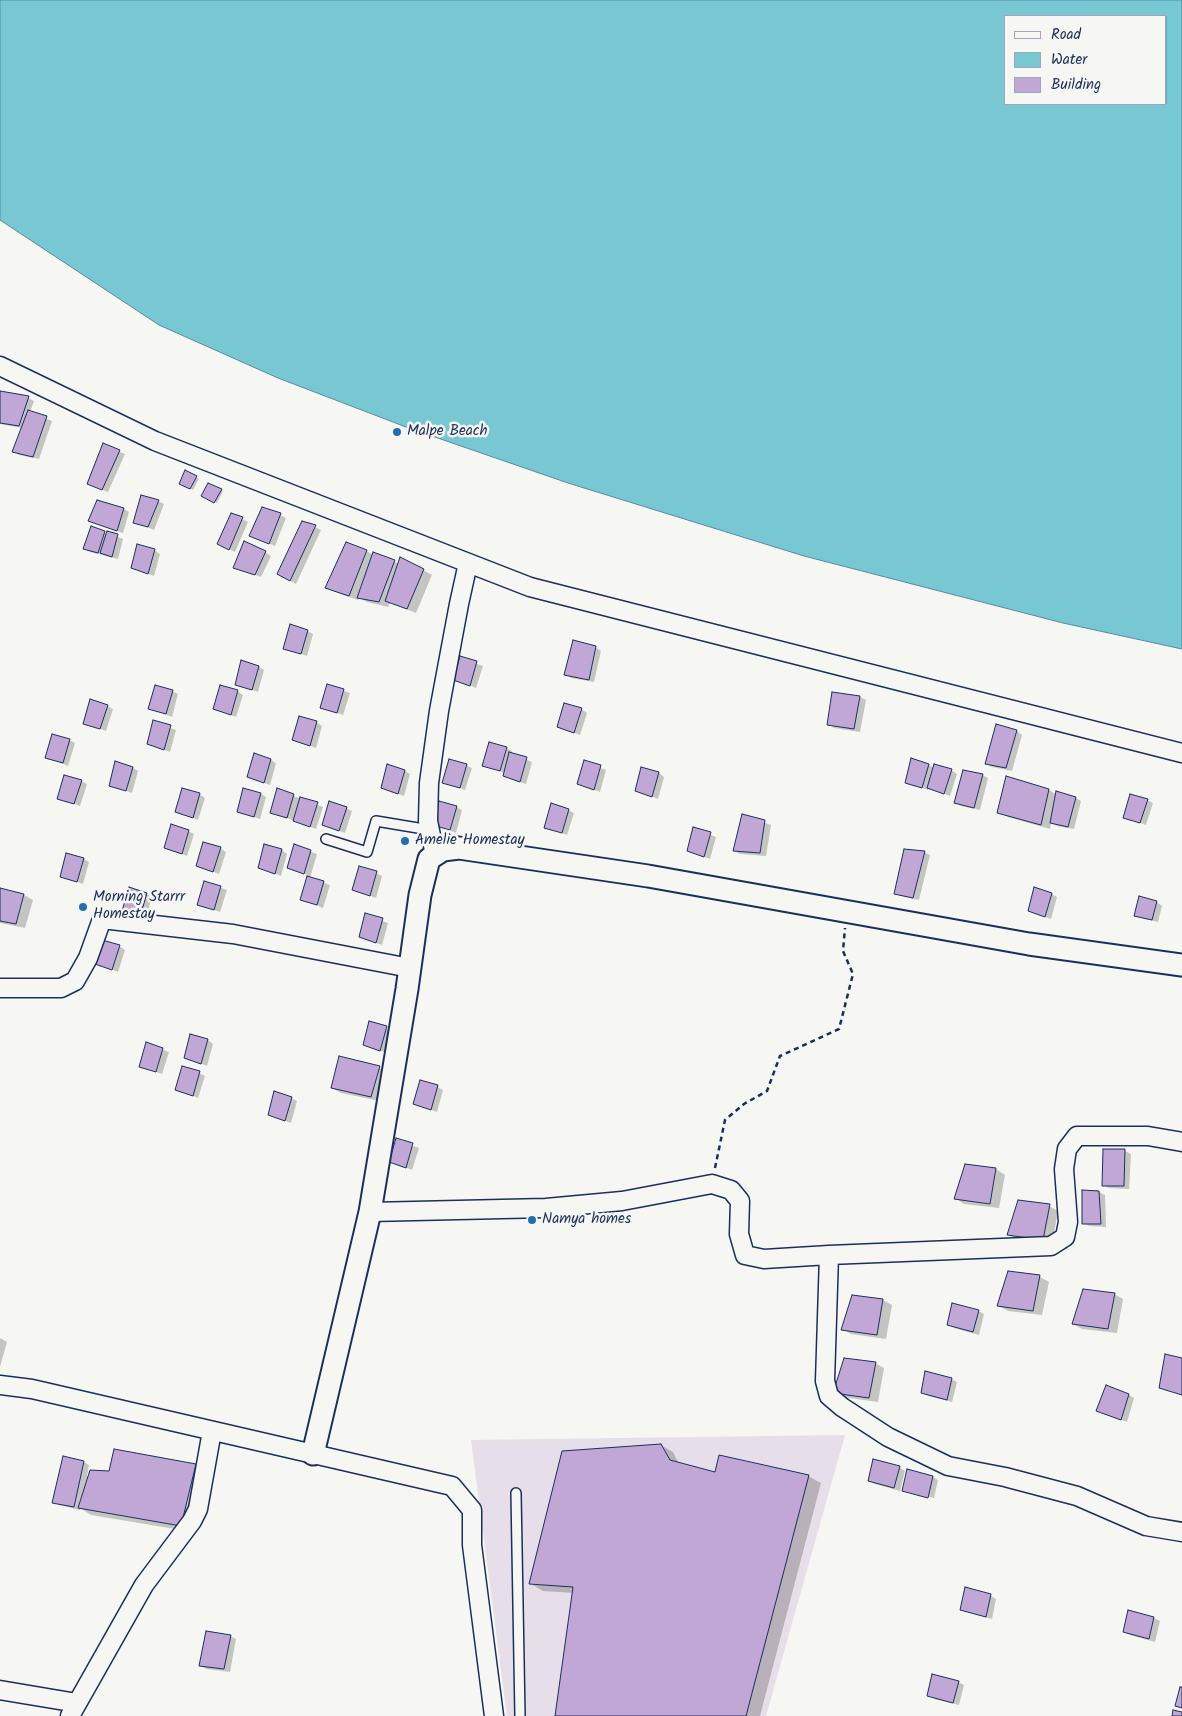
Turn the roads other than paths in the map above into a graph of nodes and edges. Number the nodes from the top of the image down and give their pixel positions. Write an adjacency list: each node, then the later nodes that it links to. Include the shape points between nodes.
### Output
1 (0, 366): 2 (street, via 156,441)
2 (468, 563): 3 (street, via 530,587); 4 (street, via 439,711 429,783)
3 (1182, 753)
4 (430, 830): 5 (lane, via 376,820 367,852); 6 (street)
5 (326, 839)
6 (435, 855): 7 (street, via 443,850 459,848 648,876 1029,944); 8 (street, via 429,859 420,895)
7 (1182, 965)
8 (410, 968): 9 (street, via 234,934 102,919 76,981 61,988); 11 (street)
9 (0, 988)
10 (1182, 1142): 12 (street, via 1148,1136 1076,1136 1067,1149 1064,1169 1068,1222 1065,1238 1051,1246)
11 (370, 1212): 12 (street, via 546,1208 622,1201 712,1184 731,1190 740,1201 739,1234 745,1255 764,1260); 15 (street)
12 (829, 1255): 17 (street, via 825,1381 829,1396 842,1407 888,1437 948,1466 1077,1496 1146,1526)
13 (0, 1385): 14 (street, via 32,1389)
14 (212, 1431): 15 (street); 19 (street, via 198,1509 144,1585)
15 (313, 1454): 20 (street, via 452,1486 472,1510 472,1545)
16 (516, 1493): 21 (lane)
17 (1182, 1532)
18 (0, 1690): 19 (street)
19 (73, 1709)
20 (494, 1716)
21 (520, 1716)

